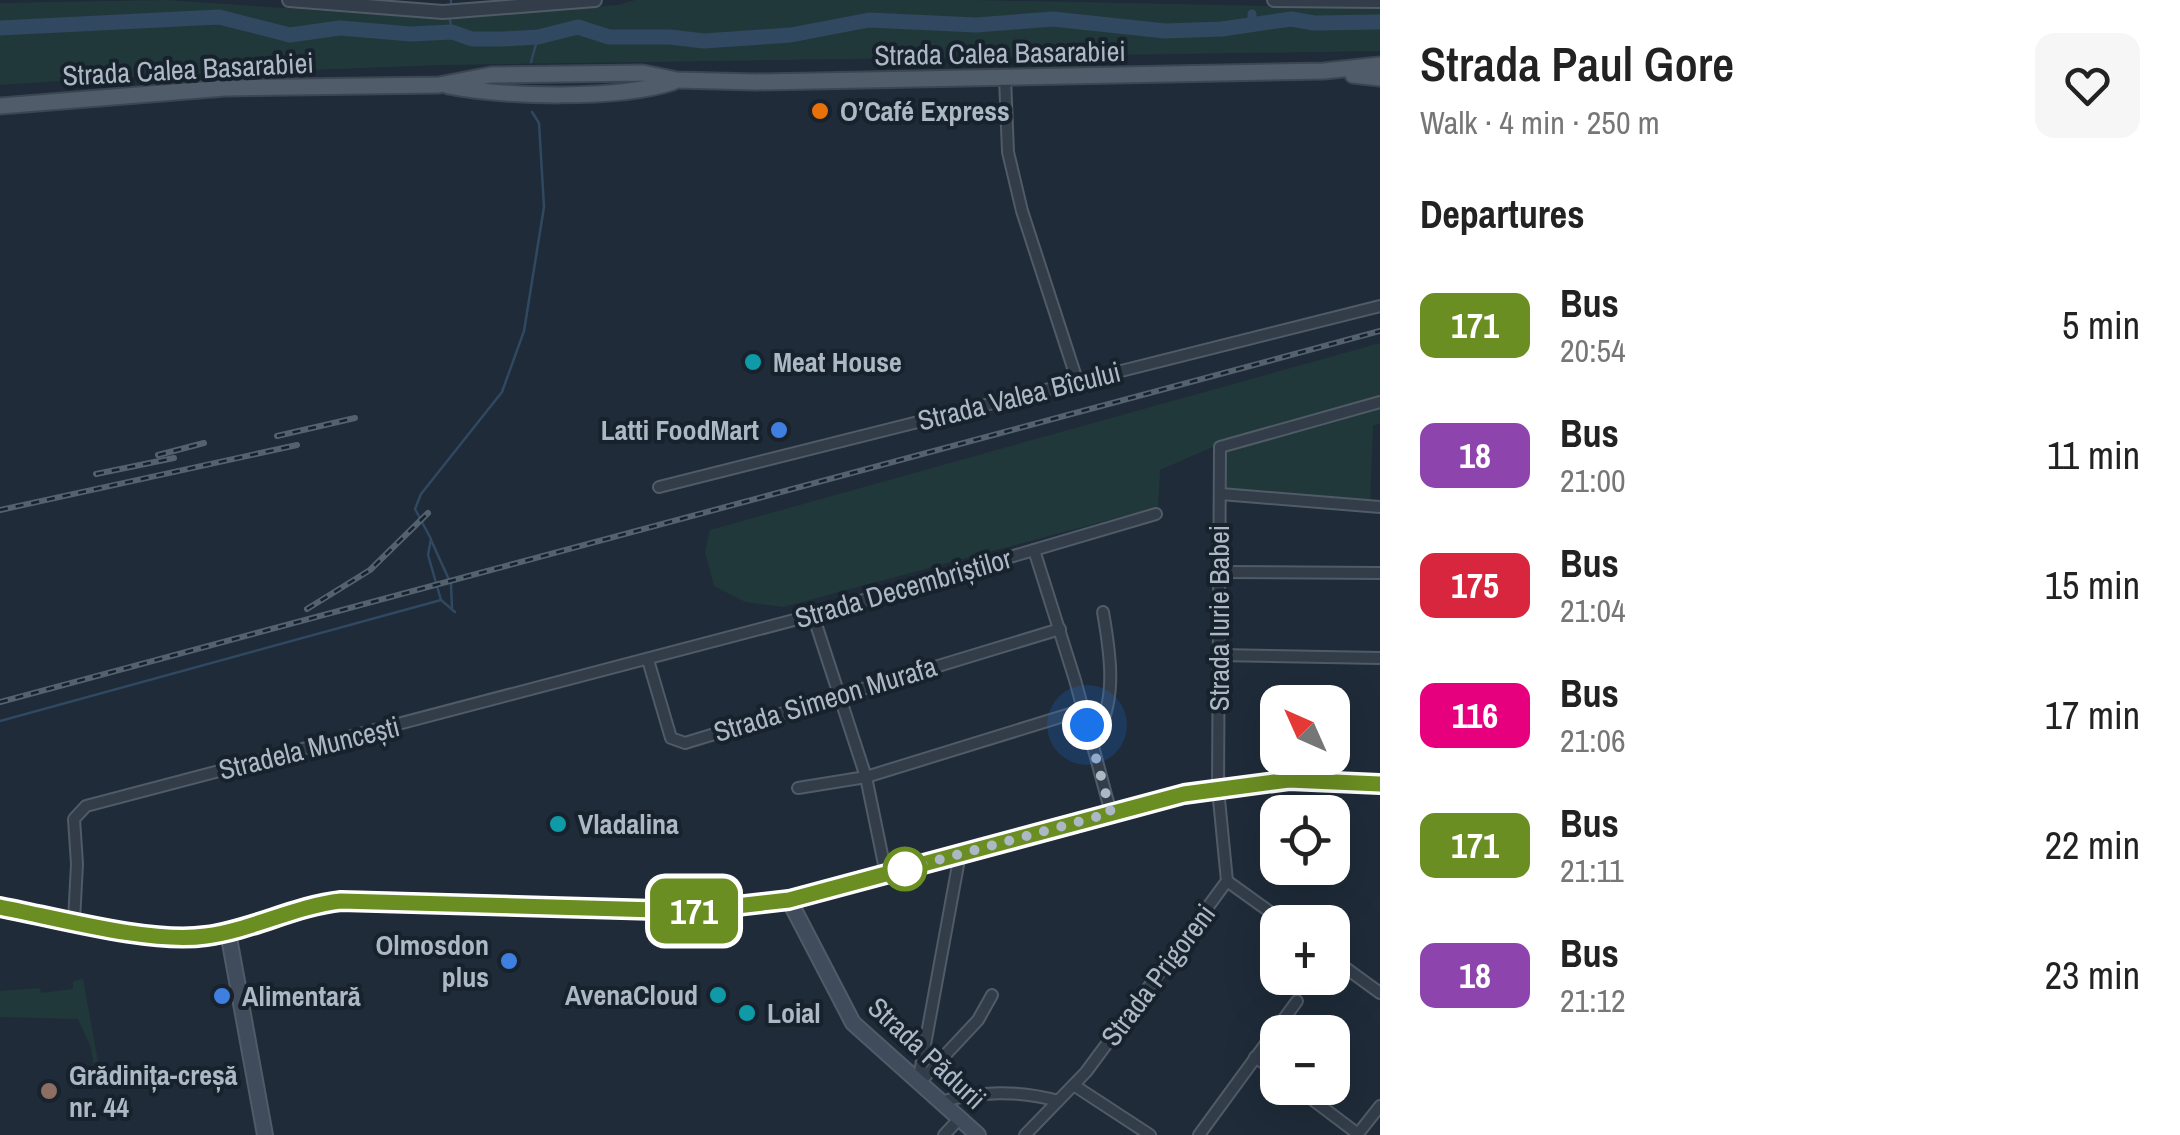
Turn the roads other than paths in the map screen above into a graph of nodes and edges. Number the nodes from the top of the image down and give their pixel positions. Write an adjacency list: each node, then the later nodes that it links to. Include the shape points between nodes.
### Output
1 (289, 0): 2 (street, via 462,12)
2 (595, 0)
3 (1274, 0): 4 (street)
4 (1380, 1)
5 (1380, 65): 6 (main road, Strada Calea Basarabiei)
6 (1324, 72): 9 (main road, Strada Calea Basarabiei); 10 (main road, Strada Calea Basarabiei)
7 (610, 74): 8 (main road, Strada Calea Basarabiei); 11 (main road, Strada Calea Basarabiei); 13 (main road, via 614,84)
8 (491, 75): 12 (main road, Strada Calea Basarabiei); 14 (main road)
9 (1005, 78): 11 (main road, Strada Calea Basarabiei); 17 (street, via 1008,152)
10 (1380, 78)
11 (677, 80): 13 (main road, Strada Calea Basarabiei, via 644,91)
12 (439, 85): 14 (main road, Strada Calea Basarabiei); 15 (main road, Strada Calea Basarabiei, via 225,88)
13 (608, 91): 14 (main road, Strada Calea Basarabiei)
14 (490, 94)
15 (0, 106)
16 (1380, 306): 17 (street, Strada Valea Bîcului)
17 (1076, 380): 19 (street, Strada Valea Bîcului)
18 (1380, 402): 20 (street, Strada Iurie Babei, via 1220,446)
19 (659, 487)
20 (1221, 494): 21 (street); 24 (street, Strada Iurie Babei)
21 (1380, 507)
22 (1156, 514): 23 (street, Strada Decembriștilor)
23 (1034, 550): 27 (street, Strada Decembriștilor); 28 (street)
24 (1220, 572): 25 (street); 29 (street, Strada Iurie Babei)
25 (1380, 573)
26 (1103, 612): 34 (street, via 1109,710)
27 (813, 615): 31 (street, Strada Decembriștilor); 32 (street)
28 (1060, 629): 32 (street, Strada Simeon Murafa); 33 (street)
29 (1219, 655): 30 (street); 38 (street, Strada Iurie Babei)
30 (1380, 658)
31 (648, 660): 32 (street, Strada Simeon Murafa, via 671,738 680,744); 46 (street, Stradela Muncești, via 86,806 74,820)
32 (838, 698): 35 (street)
33 (1083, 710): 34 (street); 35 (street)
34 (1092, 743): 39 (street)
35 (866, 777): 37 (street); 41 (street)
36 (1380, 784): 38 (main road, via 1289,780)
37 (798, 788)
38 (1218, 790): 39 (main road); 42 (street, Strada Prigoreni)
39 (1111, 813): 40 (main road)
40 (960, 854): 41 (main road); 54 (street)
41 (886, 874): 43 (main road)
42 (1228, 881): 44 (street); 55 (street, Strada Prigoreni)
43 (789, 900): 47 (main road, via 692,911 341,901); 54 (main road, Strada Pădurii, via 853,1023)
44 (1261, 905)
45 (0, 907): 46 (main road)
46 (74, 920): 47 (main road, via 180,938)
47 (228, 932): 61 (main road)
48 (1350, 971): 49 (street)
49 (1380, 993)
50 (992, 995): 54 (street, via 978,1020)
51 (1297, 1000): 52 (street)
52 (1255, 1057): 53 (street); 66 (street)
53 (1260, 1061)
54 (918, 1083): 57 (main road, Strada Pădurii)
55 (1075, 1086): 56 (street, Strada Prigoreni); 65 (street)
56 (1058, 1101): 57 (street, via 1022,1093); 64 (street, Strada Prigoreni)
57 (940, 1102): 60 (main road, Strada Pădurii)
58 (1320, 1105): 67 (street)
59 (1380, 1106): 67 (street)
60 (959, 1119): 62 (street); 63 (main road, Strada Pădurii)
61 (265, 1135)
62 (944, 1135)
63 (978, 1135)
64 (1025, 1135)
65 (1150, 1135)
66 (1199, 1135)
67 (1358, 1135)

